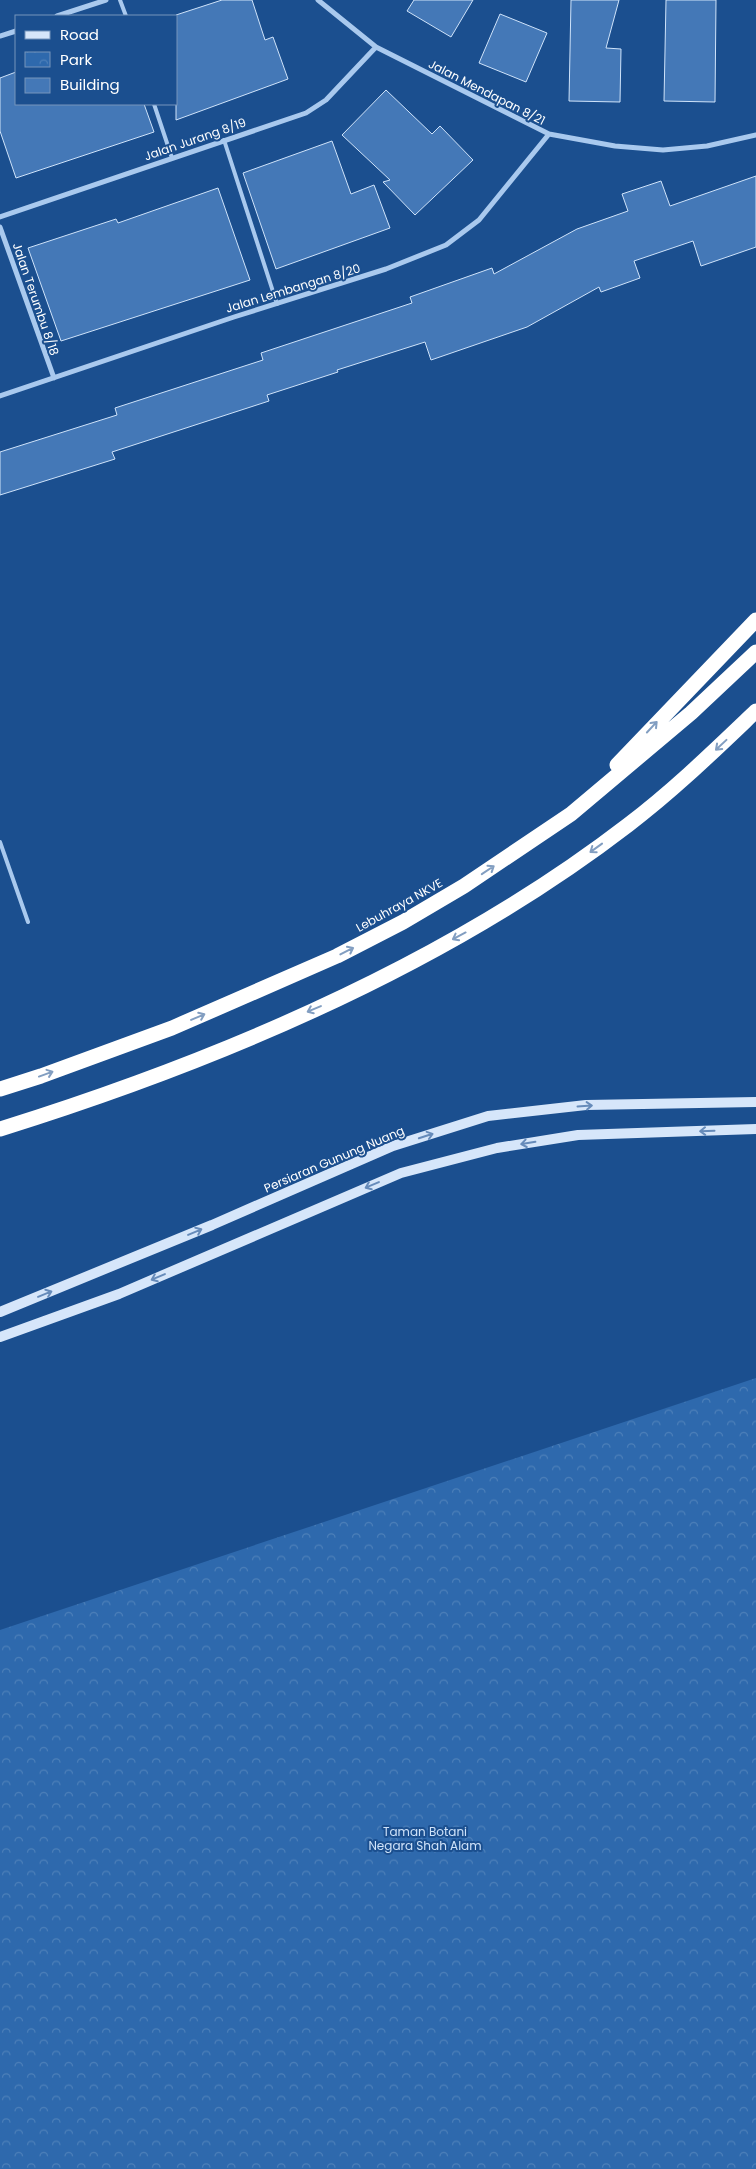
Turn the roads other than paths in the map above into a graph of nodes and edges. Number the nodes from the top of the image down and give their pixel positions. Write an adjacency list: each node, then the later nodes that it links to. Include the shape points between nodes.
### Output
1 (106, 0): 4 (street)
2 (120, 0): 5 (lane)
3 (318, 0): 8 (street, Jalan Mendapan 8/21)
4 (60, 15)
5 (126, 15)
6 (15, 30): 7 (street)
7 (0, 36)
8 (376, 47): 10 (street, Jalan Mendapan 8/21); 12 (street, Jalan Jurang 8/19, via 326,100 306,112)
9 (154, 105): 13 (lane)
10 (548, 134): 11 (street, Jalan Mendapan 8/21, via 615,146 663,150 707,146); 16 (street, Jalan Lembangan 8/20, via 479,220 446,244 386,269)
11 (756, 135)
12 (224, 140): 13 (street, Jalan Jurang 8/19); 16 (lane)
13 (172, 158): 14 (street, Jalan Jurang 8/19)
14 (0, 217)
15 (0, 227): 17 (street, Jalan Terumbu 8/18)
16 (277, 304): 17 (street, Jalan Lembangan 8/20)
17 (54, 378): 18 (street, Jalan Lembangan 8/20)
18 (0, 396)
19 (756, 620): 22 (highway, one-way to 19)
20 (756, 652): 22 (highway, Lebuhraya NKVE, via 691,713)
21 (756, 711): 27 (highway, one-way to 27, via 682,781 628,825 560,874 471,930 360,989 196,1060)
22 (571, 814): 25 (highway, Lebuhraya NKVE, one-way to 22, via 172,1028 337,956 464,886)
23 (0, 842): 24 (lane)
24 (28, 922)
25 (0, 1089)
26 (756, 1102): 29 (street, Persiaran Gunung Nuang, one-way to 26, via 394,1146 488,1116 586,1105)
27 (0, 1129)
28 (756, 1129): 30 (street, one-way to 30, via 578,1135 497,1148 401,1173 119,1294)
29 (0, 1312)
30 (0, 1337)

